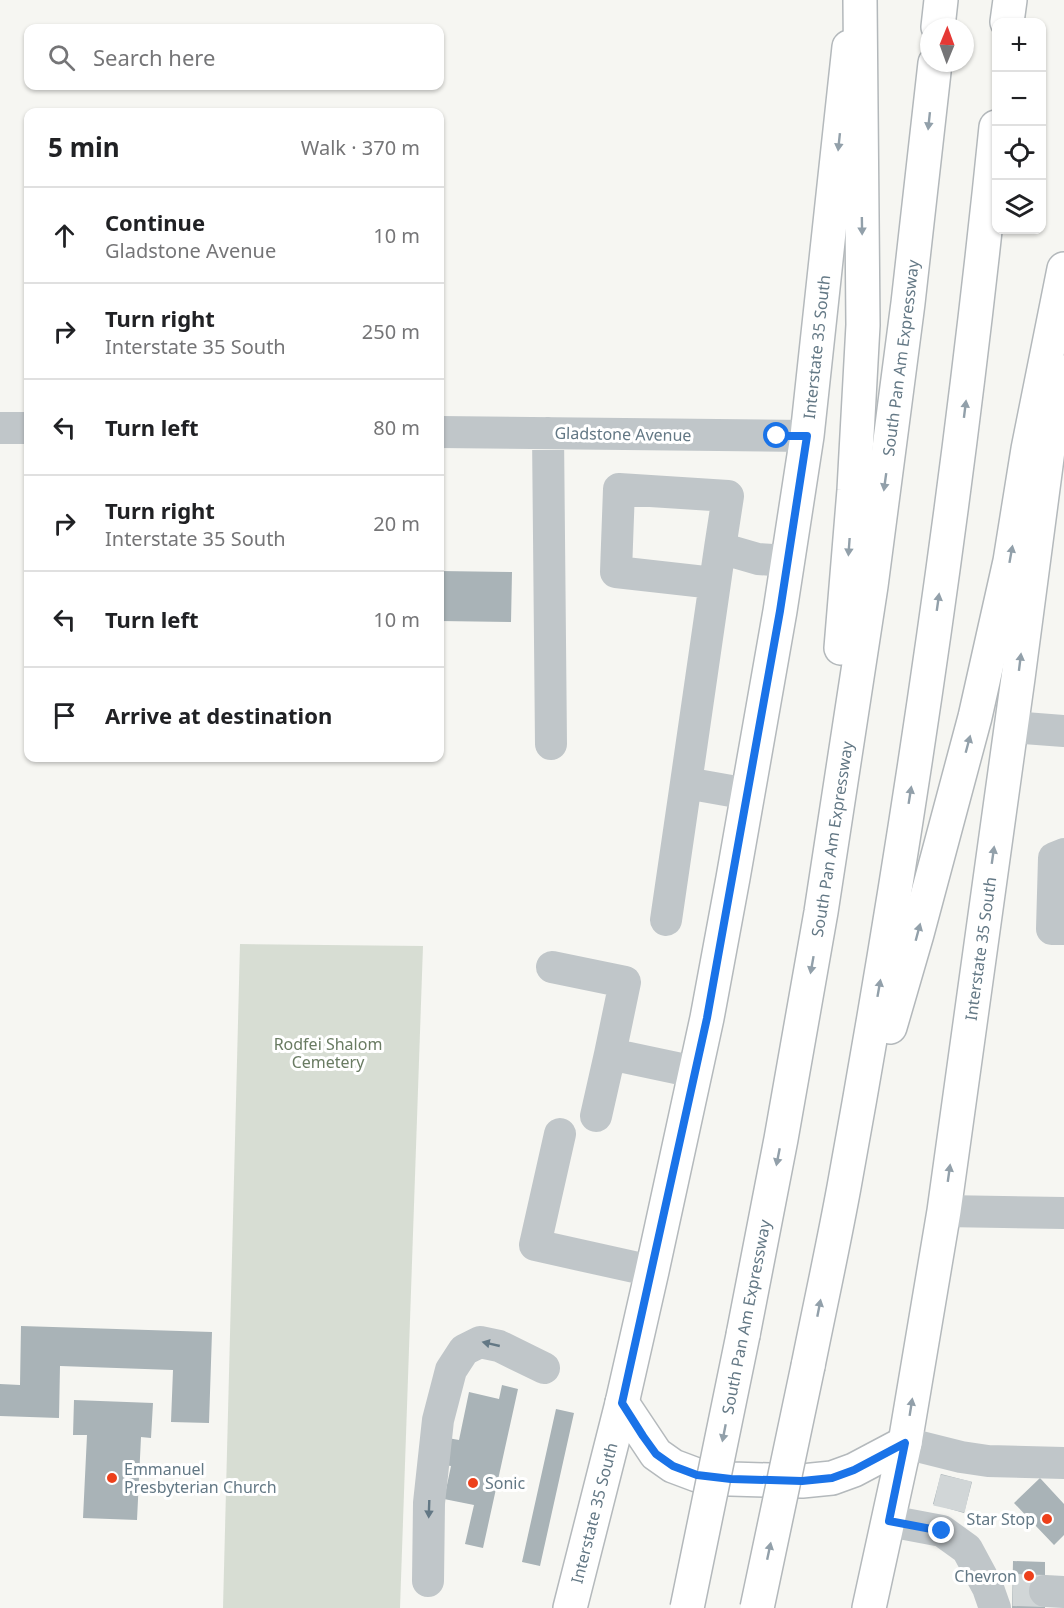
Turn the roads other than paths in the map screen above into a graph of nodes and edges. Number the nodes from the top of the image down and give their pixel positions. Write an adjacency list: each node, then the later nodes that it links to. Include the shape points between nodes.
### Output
1 (854, 0): 16 (main road, Interstate 35 South, one-way to 16)
2 (860, 0): 26 (main road, one-way to 26, via 863,326)
3 (941, 0): 5 (main road)
4 (1010, 0): 6 (main road)
5 (939, 18)
6 (1008, 18)
7 (934, 72): 26 (main road, South Pan Am Expressway, one-way to 26, via 871,586)
8 (992, 164): 34 (main road, one-way to 8, via 912,781 965,411)
9 (1064, 269): 34 (main road, one-way to 9, via 975,717 1010,561)
10 (1064, 284): 15 (main road, Interstate 35 South)
11 (0, 428): 12 (street)
12 (24, 428)
13 (444, 432): 14 (street, Gladstone Avenue)
14 (548, 433): 16 (street, Gladstone Avenue); 22 (street)
15 (1057, 435): 20 (main road, Interstate 35 South, one-way to 15)
16 (807, 436): 18 (main road, Interstate 35 South)
17 (720, 548): 18 (street, via 758,559); 19 (street); 19 (street, via 728,496 619,489 616,572)
18 (788, 561): 24 (main road, Interstate 35 South)
19 (714, 583): 23 (street)
20 (1011, 727): 21 (street); 35 (main road, Interstate 35 South, one-way to 20)
21 (1064, 731)
22 (552, 744)
23 (686, 783): 24 (street); 27 (street)
24 (748, 794): 31 (main road, Interstate 35 South)
25 (1064, 854): 28 (street, via 1054,858 1052,928)
26 (821, 912): 46 (main road, South Pan Am Expressway, one-way to 46, bridge, via 781,1139)
27 (666, 920)
28 (1064, 929)
29 (552, 967): 30 (street, via 625,982)
30 (610, 1054): 31 (street); 32 (street)
31 (695, 1072): 37 (main road, Interstate 35 South)
32 (596, 1116)
33 (560, 1134): 37 (street, via 535,1245)
34 (843, 1190): 47 (main road, one-way to 34, bridge)
35 (944, 1211): 36 (street); 40 (main road, Interstate 35 South, one-way to 35)
36 (1064, 1213)
37 (652, 1270): 39 (main road, Interstate 35 South)
38 (544, 1368): 43 (street, one-way to 43, via 499,1346 480,1342 464,1350 451,1370 438,1419 429,1503)
39 (622, 1403): 40 (main road, via 656,1454 697,1475 802,1481 832,1478); 45 (main road, Interstate 35 South)
40 (905, 1443): 41 (street, via 958,1467 988,1461); 42 (main road, Interstate 35 South)
41 (1064, 1462)
42 (889, 1521): 44 (street, via 946,1520); 48 (main road, Interstate 35 South)
43 (428, 1581)
44 (999, 1596)
45 (570, 1608)
46 (687, 1608)
47 (757, 1608)
48 (869, 1608)

